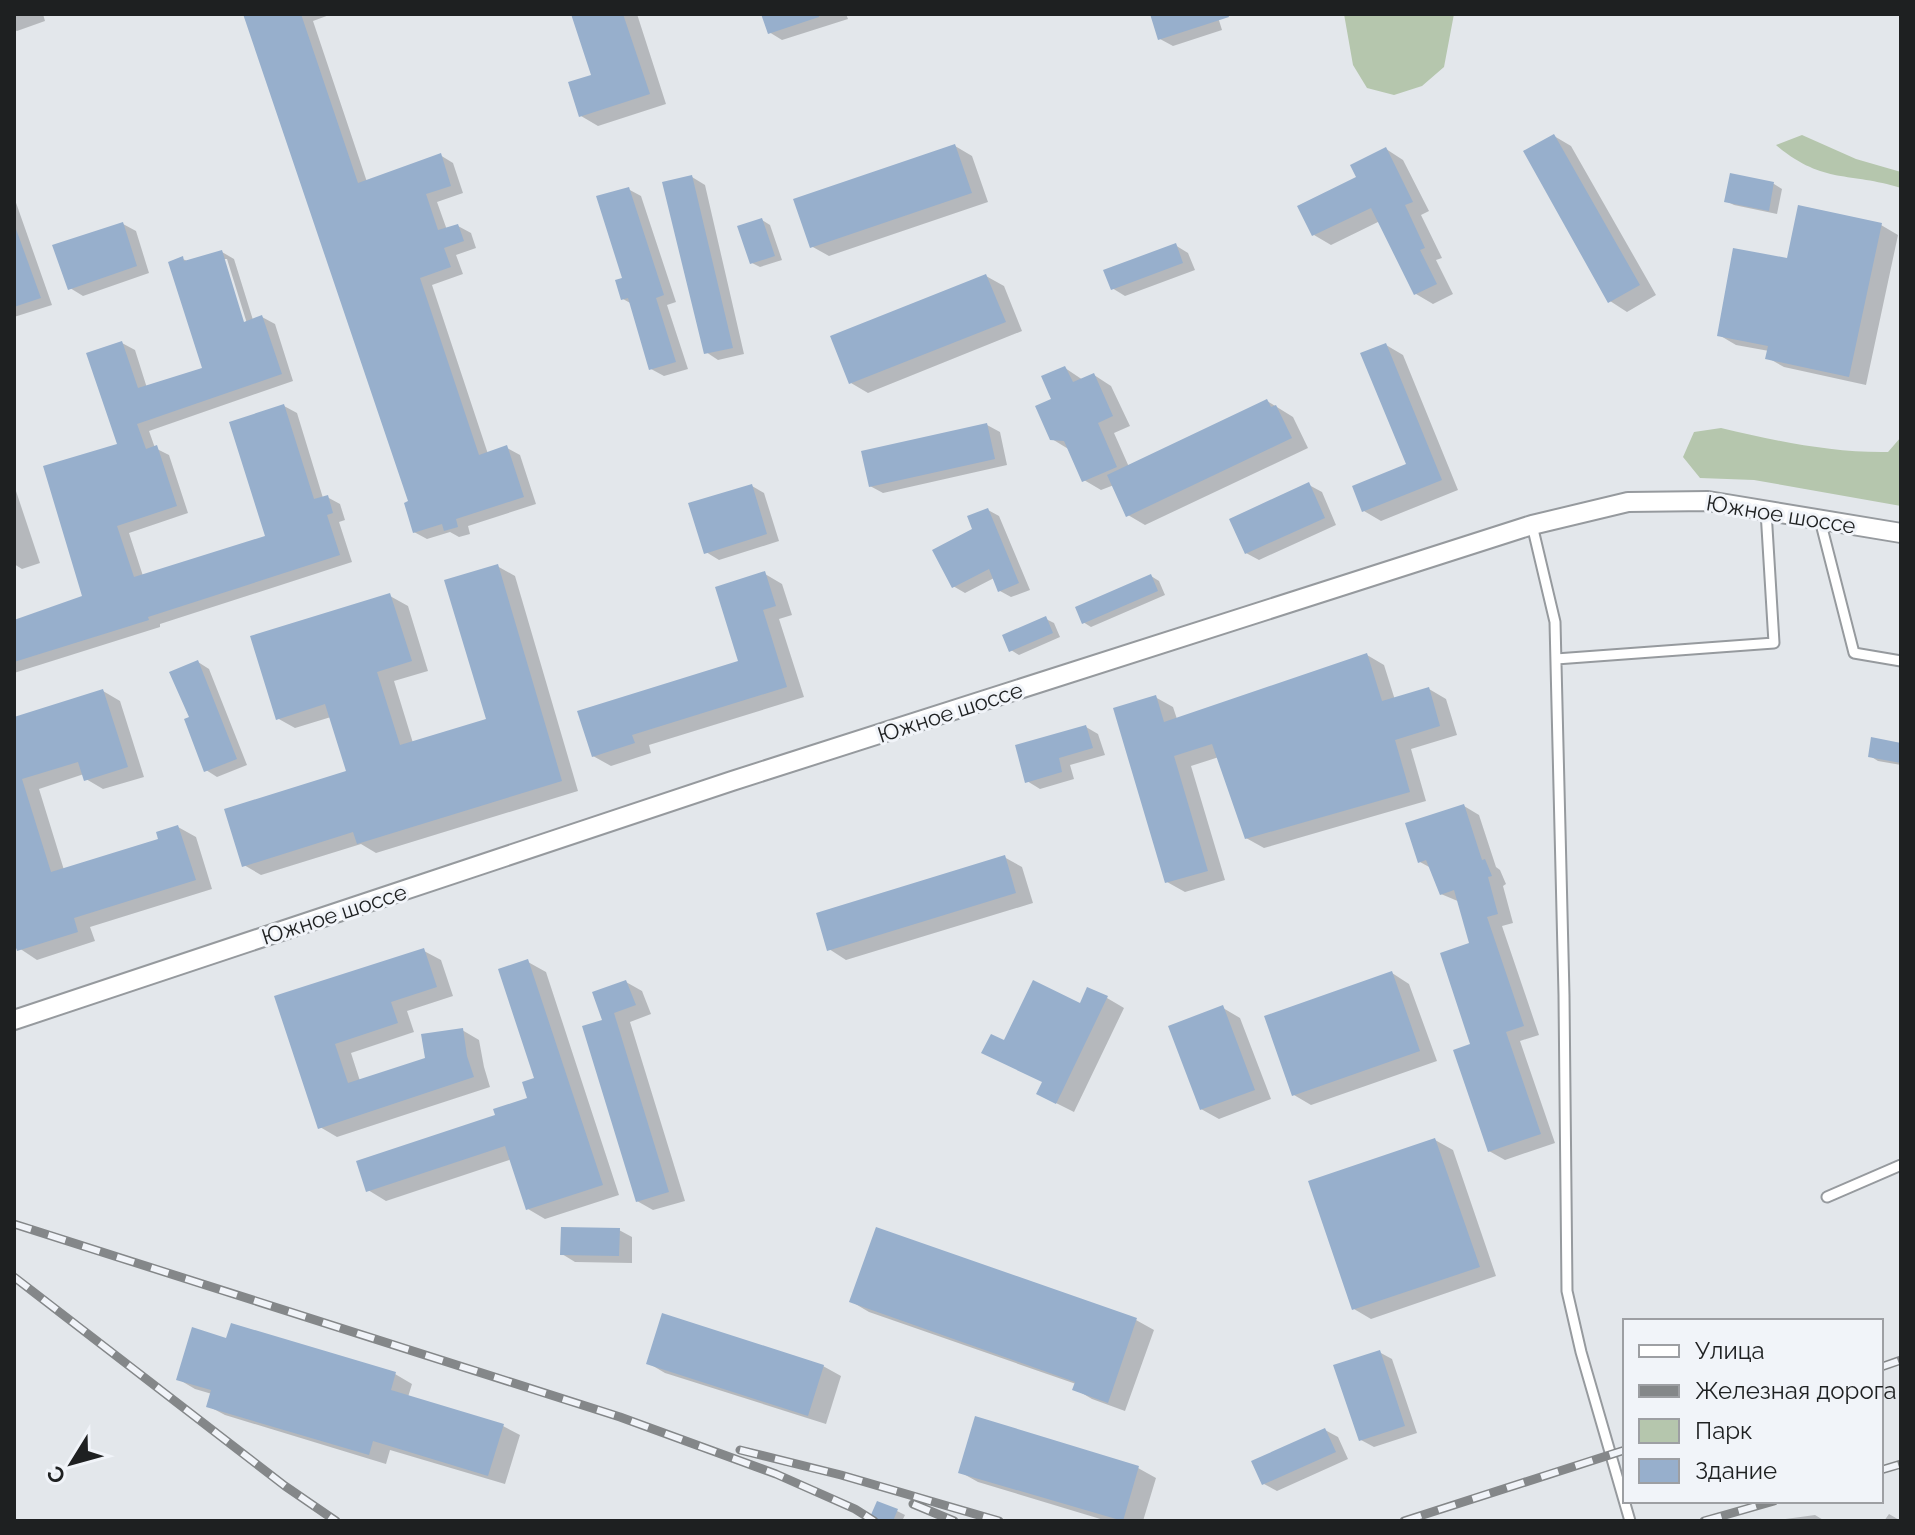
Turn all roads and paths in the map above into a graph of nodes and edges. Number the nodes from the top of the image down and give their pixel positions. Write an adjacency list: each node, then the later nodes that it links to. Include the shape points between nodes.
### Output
1 (1766, 511): 2 (street, Южное шоссе); 3 (street, Южное шоссе, via 1708,501 1628,502); 5 (lane, via 1774,643)
2 (1820, 520): 4 (street, Южное шоссе); 6 (lane, via 1854,653)
3 (1532, 525): 5 (lane, via 1555,622); 7 (street, Южное шоссе, via 747,776)
4 (1901, 533)
5 (1556, 659): 10 (lane, via 1567,1291)
6 (1901, 661)
7 (14, 1020)
8 (1901, 1165): 9 (lane)
9 (1827, 1197)
10 (1623, 1497)

